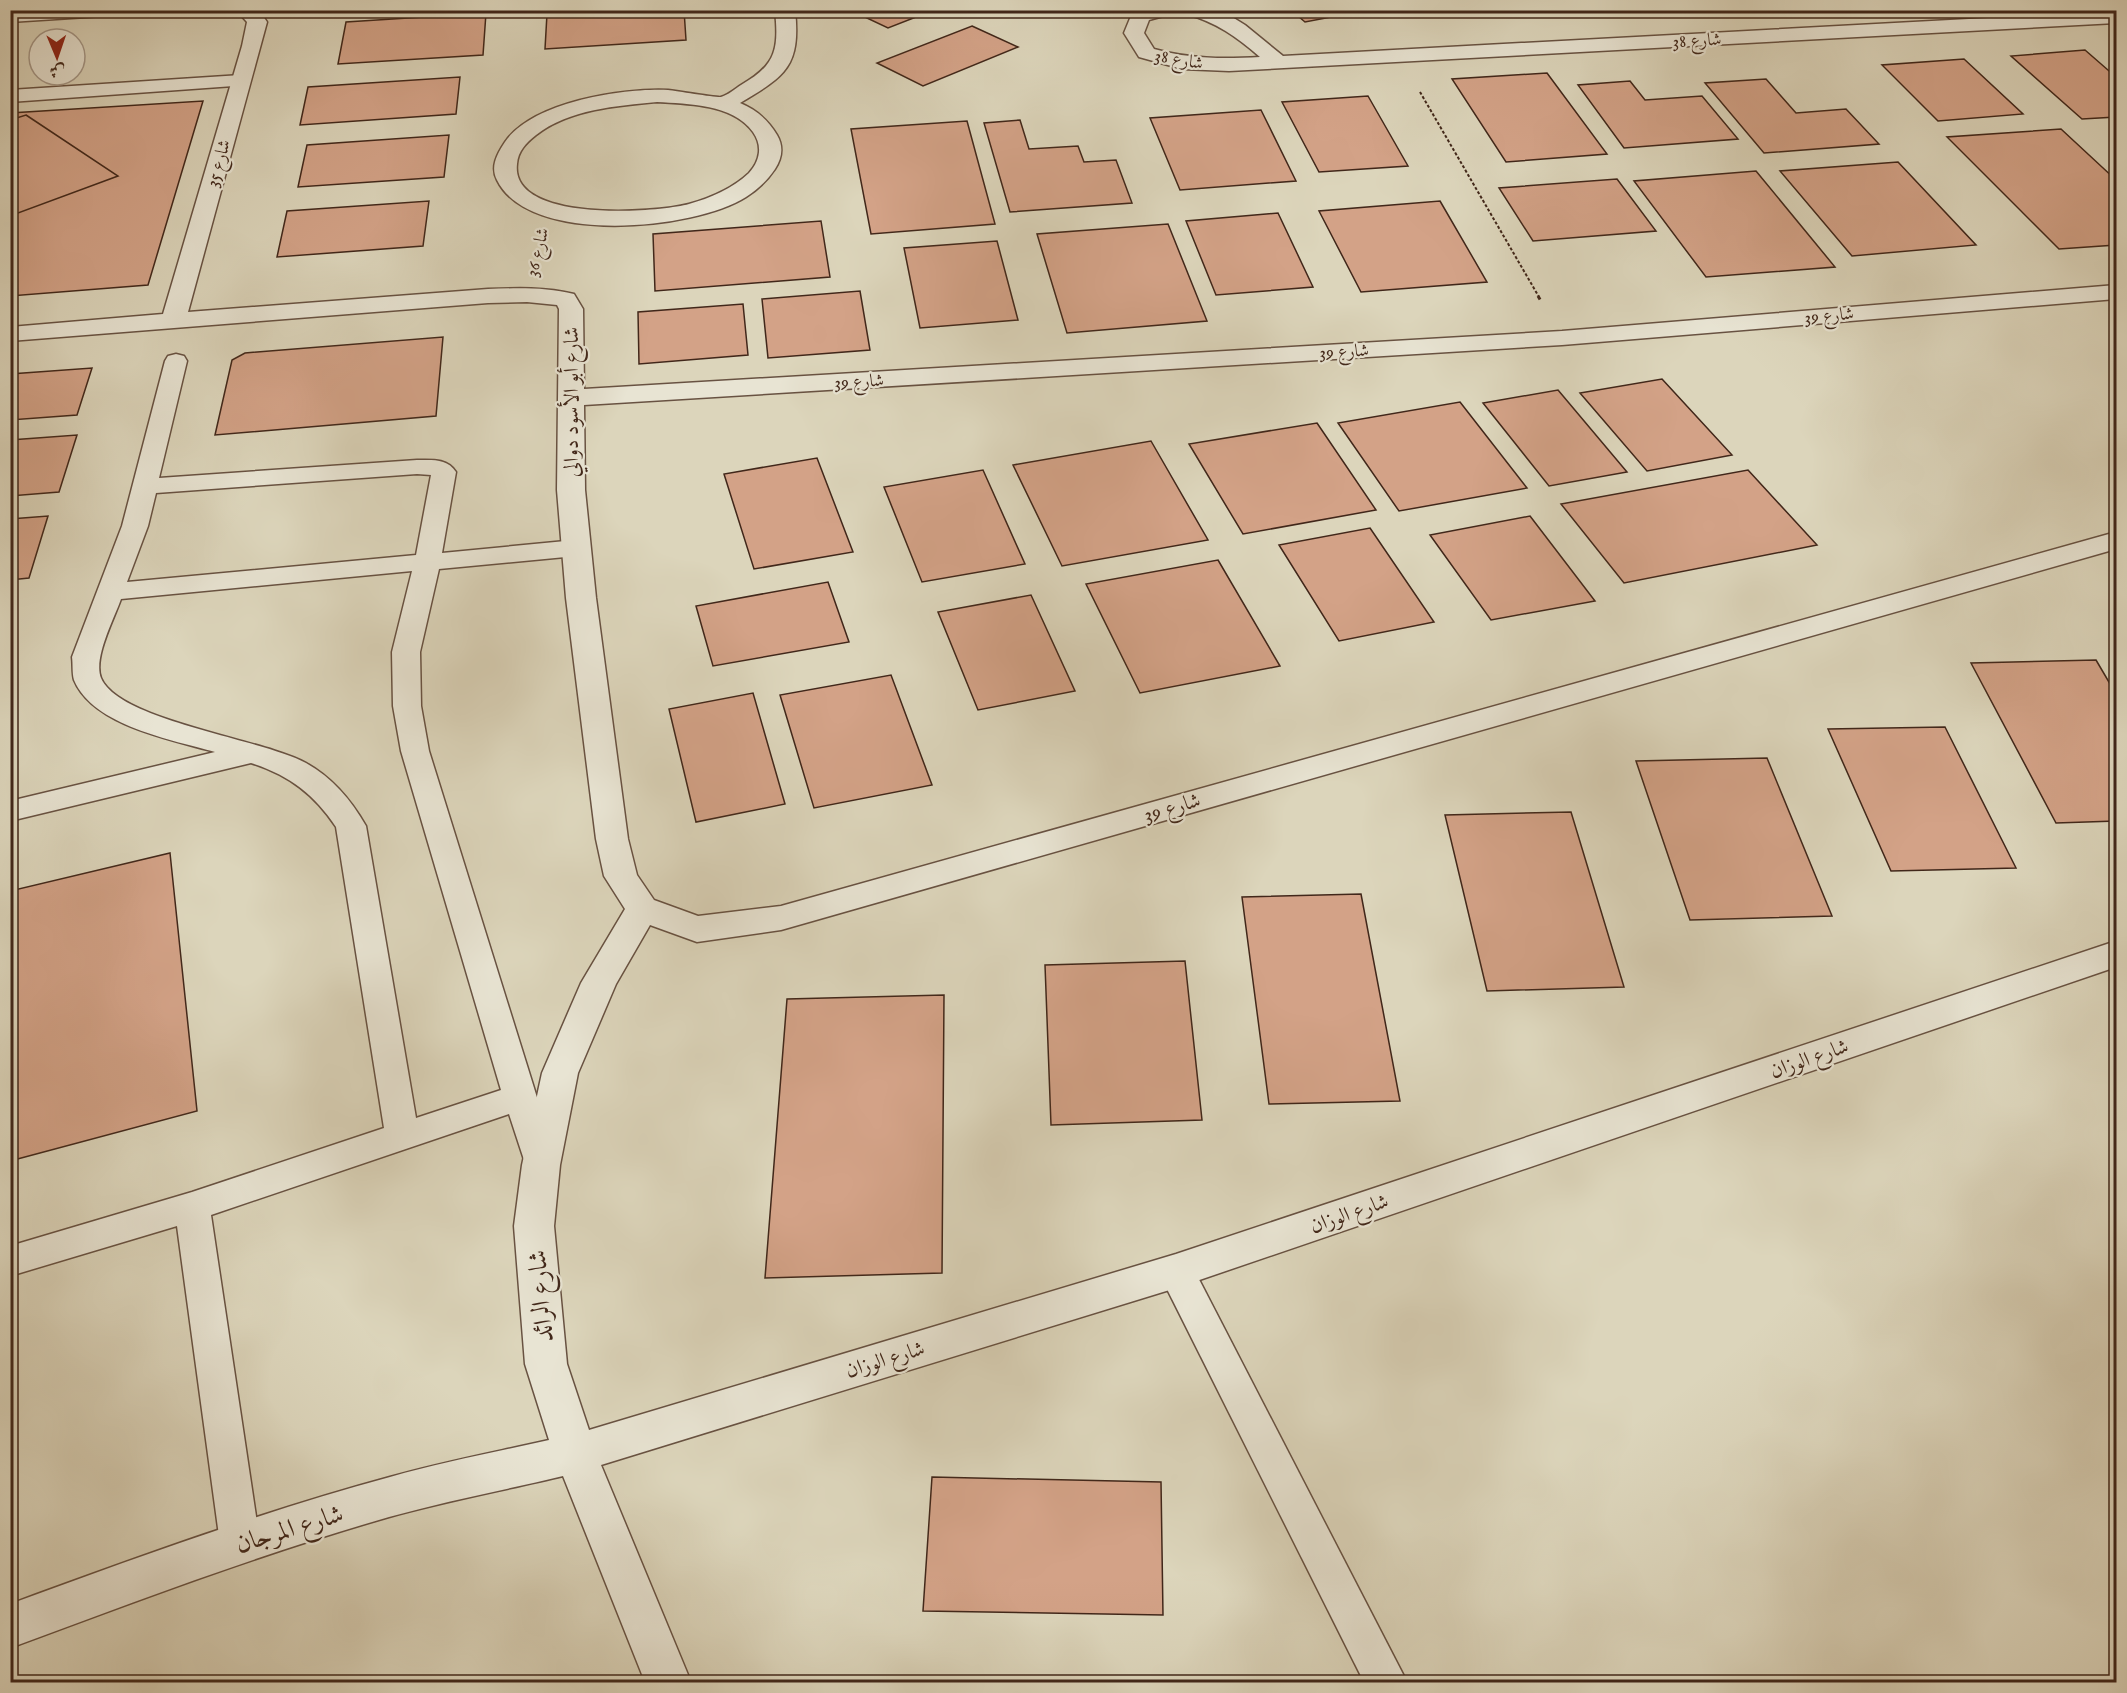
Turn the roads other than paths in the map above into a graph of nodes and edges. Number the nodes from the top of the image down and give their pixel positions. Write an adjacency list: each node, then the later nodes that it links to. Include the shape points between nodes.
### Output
1 (103, 10): 6 (street)
2 (245, 10): 10 (street, شارع 35, via 257,22)
3 (785, 10): 12 (street, via 789,40 781,63 772,74)
4 (1164, 10): 9 (street, شارع 38, via 1141,16 1134,33 1146,53 1182,63)
5 (1193, 10): 9 (street, via 1227,22)
6 (42, 12): 7 (street)
7 (10, 16)
8 (2116, 17): 9 (street, شارع 38)
9 (1277, 61)
10 (241, 81): 11 (lane); 14 (street, شارع 35)
11 (10, 96)
12 (723, 105): 12 (street, via 692,98 621,98 554,116 528,130 512,146 504,164 508,182 523,197 548,209 581,217 619,220 697,209 729,197 753,181 768,164 772,146 765,130 748,116)
13 (2116, 292): 17 (street, شارع 39, via 1562,338)
14 (174, 319): 15 (street, شارع أبو الأسود دوالي); 17 (street, شارع أبو الأسود دوالي, via 488,296 565,299 571,309)
15 (10, 334)
16 (176, 361): 18 (lane)
17 (572, 398): 20 (street, شارع أبو الأسود دوالي, via 571,490)
18 (145, 486): 21 (lane, via 439,468 444,472 444,480); 22 (lane)
19 (2116, 540): 25 (street, شارع 39, via 781,918 697,929)
20 (576, 548): 21 (lane); 25 (street, شارع أبو الأسود دوالي, via 612,839 621,876)
21 (428, 562): 22 (lane); 27 (lane, via 406,652 407,706 415,751)
22 (111, 592): 23 (lane, via 86,657 87,679 99,696 138,720)
23 (252, 753): 24 (lane); 28 (lane, via 292,768 329,793 351,826)
24 (10, 811)
25 (642, 909): 29 (street, شارع الرائد, via 598,983 560,1073)
26 (2116, 954): 32 (street, شارع الوزان)
27 (520, 1097): 28 (lane); 29 (lane)
28 (402, 1136): 30 (lane)
29 (541, 1165): 33 (street, شارع الرائد, via 534,1226 546,1364)
30 (192, 1207): 31 (lane); 34 (lane)
31 (10, 1261)
32 (1176, 1271): 33 (street, شارع الوزان); 37 (lane)
33 (575, 1454): 34 (street, شارع المرجان, via 392,1496); 36 (street, شارع الرائد)
34 (240, 1543): 35 (street, شارع المرجان)
35 (10, 1626)
36 (668, 1683)
37 (1386, 1683)

